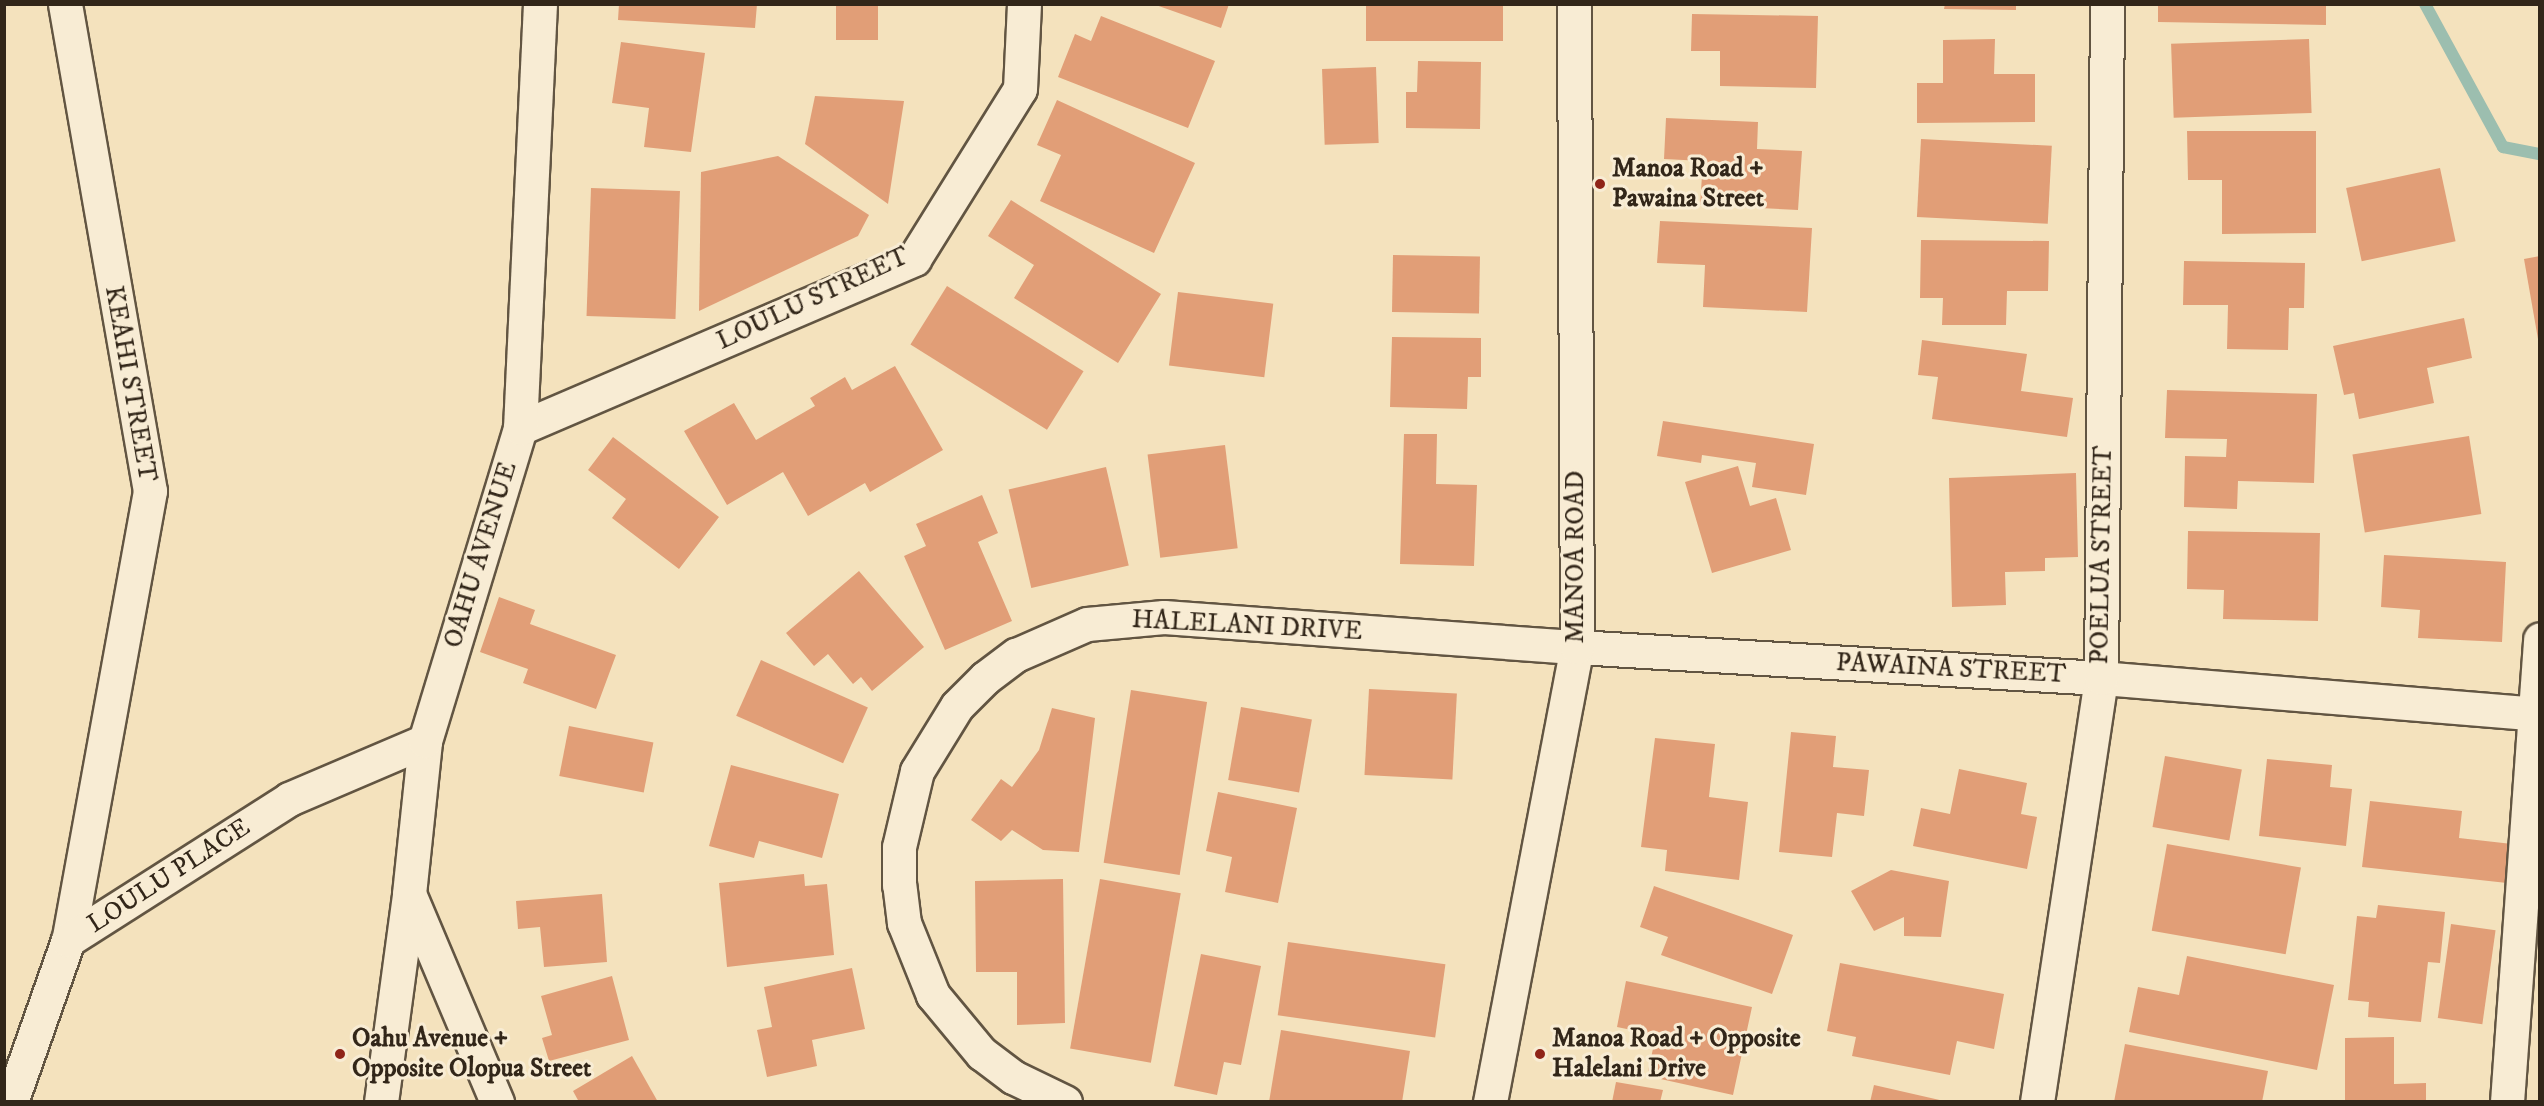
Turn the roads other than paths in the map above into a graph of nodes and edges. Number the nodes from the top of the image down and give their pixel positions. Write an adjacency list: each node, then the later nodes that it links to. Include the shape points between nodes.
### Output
1 (65, 4): 13 (street, KEAHI STREET, via 150,491)
2 (540, 4): 6 (street, OAHU AVENUE)
3 (1024, 4): 6 (street, LOULU STREET, via 1020,89 914,260)
4 (1574, 4): 8 (street, MANOA ROAD)
5 (2107, 4): 9 (street, POELUA STREET)
6 (520, 428): 11 (street, OAHU AVENUE)
7 (2540, 639): 10 (street)
8 (1577, 647): 9 (street, PAWAINA STREET); 17 (street, HALELANI DRIVE, via 1164,617 1125,618 1087,624 1051,637 985,678 952,713 917,771 899,847 904,923 933,995 955,1026 982,1054 1013,1077); 18 (street, MANOA ROAD)
9 (2101, 678): 10 (street, PAWAINA STREET); 19 (street, POELUA STREET)
10 (2538, 714): 20 (street)
11 (425, 741): 12 (street, OAHU AVENUE); 13 (street, LOULU PLACE, via 289,799)
12 (410, 894): 15 (street, OAHU AVENUE); 16 (street)
13 (68, 940): 14 (street, LOULU PLACE)
14 (11, 1101)
15 (381, 1101)
16 (497, 1101)
17 (1065, 1101)
18 (1490, 1101)
19 (2037, 1101)
20 (2507, 1101)

